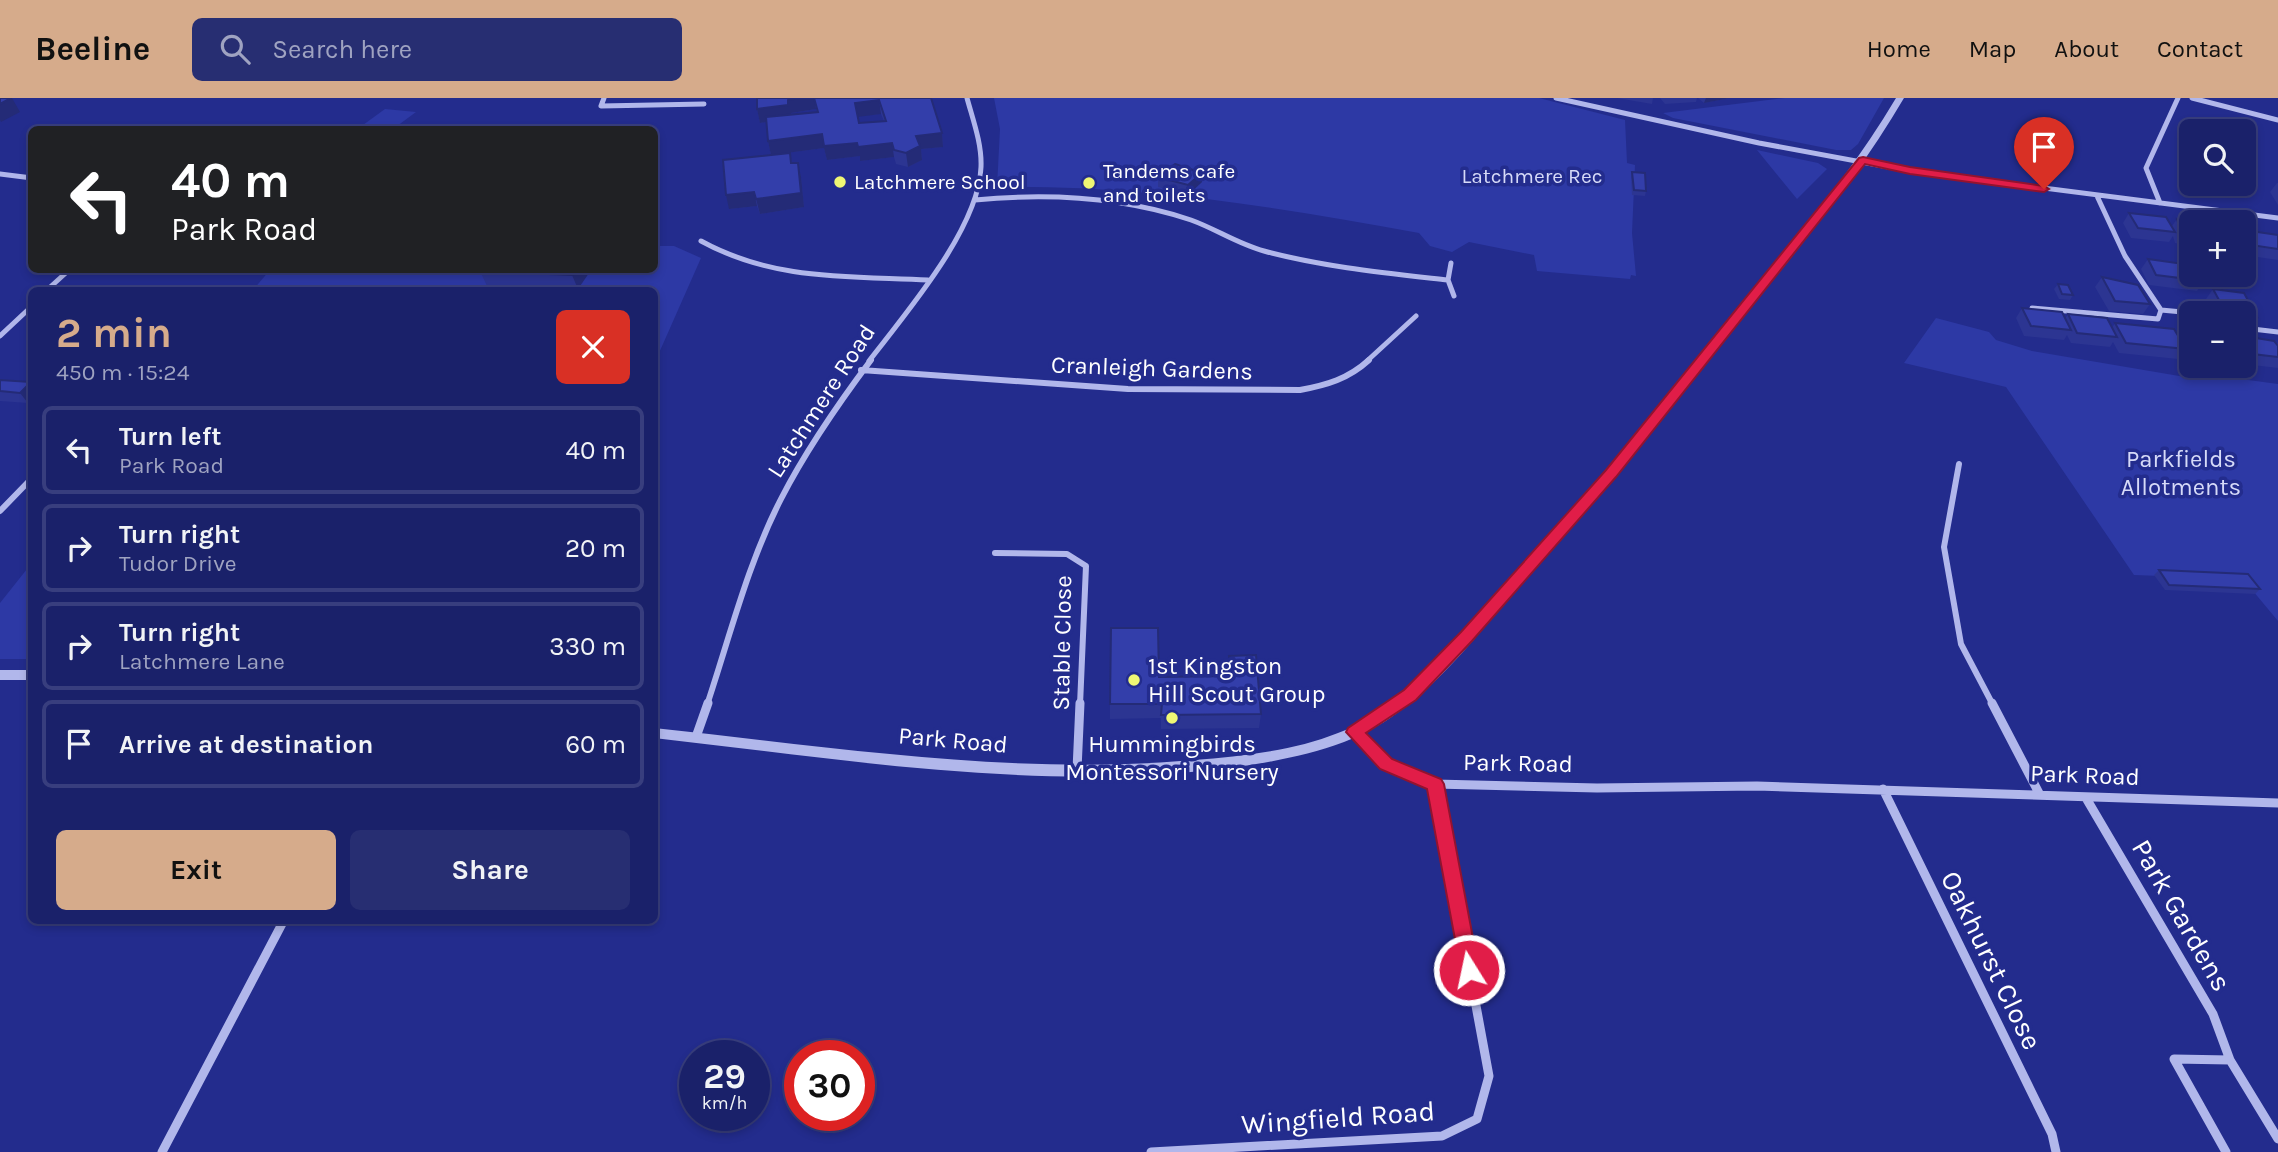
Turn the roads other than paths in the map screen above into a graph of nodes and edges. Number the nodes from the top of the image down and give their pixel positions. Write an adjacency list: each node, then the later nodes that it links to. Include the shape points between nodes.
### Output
1 (604, 98): 7 (street, via 601,106)
2 (967, 98): 13 (street, Latchmere Road, via 981,167)
3 (1556, 98): 9 (street)
4 (1900, 98): 9 (street)
5 (2178, 98): 14 (street, via 2146,168)
6 (2192, 98): 8 (street)
7 (704, 104)
8 (2278, 120)
9 (1863, 161): 12 (street); 38 (street, via 1611,474 1410,695)
10 (0, 174): 11 (street)
11 (28, 178)
12 (2097, 196): 14 (street); 25 (street, via 2125,256)
13 (975, 201): 19 (street, Latchmere Road); 20 (street, via 1056,197 1128,206 1189,219 1261,251)
14 (2160, 204): 15 (street)
15 (2278, 218)
16 (701, 241): 19 (street, via 751,264 798,273)
17 (1451, 263): 20 (street)
18 (66, 273): 21 (street)
19 (928, 280): 31 (street, Latchmere Road)
20 (1448, 280): 22 (street)
21 (50, 287)
22 (1454, 296)
23 (2032, 308): 25 (street, via 2158,319)
24 (28, 310): 30 (street)
25 (2161, 310): 26 (street)
26 (2179, 312)
27 (1416, 316): 31 (street, Cranleigh Gardens, via 1353,374 1300,390 1128,389)
28 (2256, 329): 29 (street)
29 (2278, 332)
30 (0, 336)
31 (861, 370): 40 (street, Latchmere Road, via 806,453 763,538)
32 (1959, 464): 44 (street, via 1944,547 1961,644)
33 (28, 482): 34 (street)
34 (0, 511)
35 (995, 553): 41 (street, Stable Close, via 1068,554 1086,566)
36 (0, 675): 37 (street)
37 (28, 675)
38 (1354, 732): 41 (street, Park Road, via 1252,760 1177,769); 42 (street, Park Road, via 1386,764)
39 (658, 733): 40 (street, Park Road)
40 (696, 737): 41 (street, Park Road, via 908,760)
41 (1077, 770)
42 (1435, 784): 43 (street, Park Road); 51 (street, Wingfield Road, via 1489,1076 1477,1119 1442,1136)
43 (1883, 789): 44 (street, Park Road); 52 (street, Oakhurst Close, via 2052,1134)
44 (2040, 796): 45 (street, Park Road)
45 (2086, 798): 46 (street, Park Road); 48 (street, Park Gardens, via 2213,1014)
46 (2278, 803)
47 (282, 924): 50 (street)
48 (2230, 1060): 49 (street, Park Gardens); 53 (street, via 2174,1059)
49 (2278, 1139)
50 (162, 1152)
51 (1151, 1152)
52 (2056, 1152)
53 (2226, 1152)

